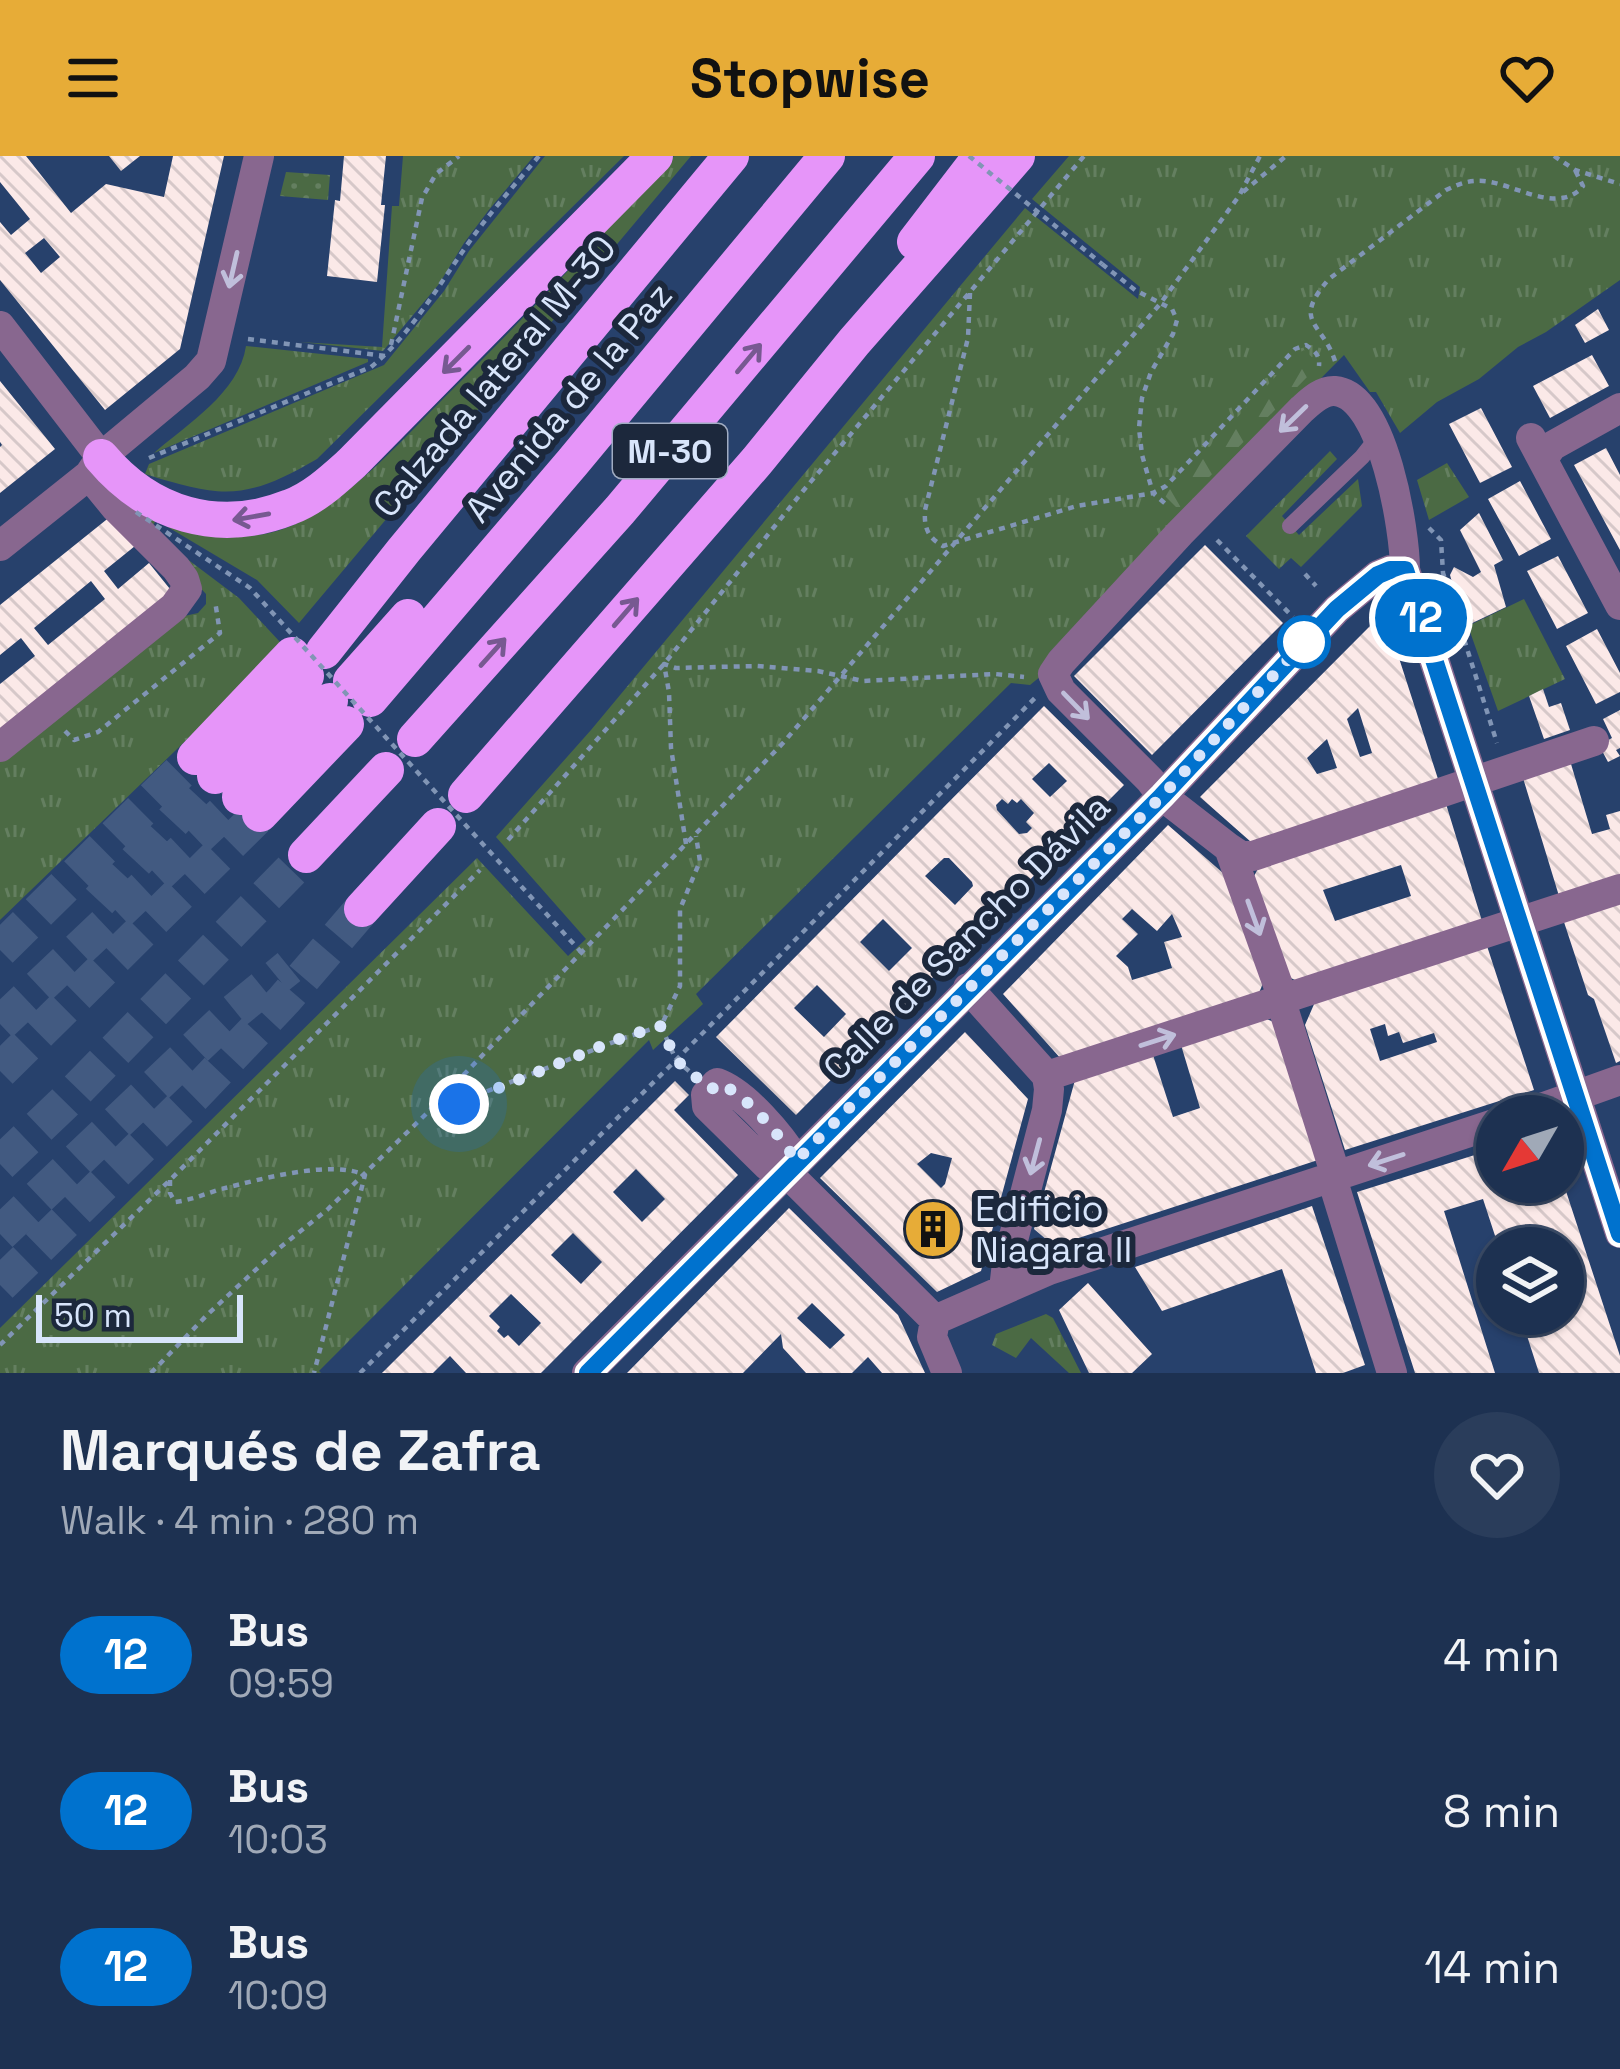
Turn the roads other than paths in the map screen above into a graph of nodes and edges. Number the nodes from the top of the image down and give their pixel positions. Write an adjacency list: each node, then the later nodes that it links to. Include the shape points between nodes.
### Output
1 (259, 156): 11 (street, one-way to 11, via 211,361)
2 (655, 156): 11 (highway, one-way to 11, via 352,464 307,499 211,520 157,502)
3 (731, 156): 16 (highway, Calzada lateral M-30, via 404,550)
4 (827, 156): 16 (highway, Avenida de la Paz / M-30, via 572,463)
5 (917, 156): 17 (highway, M-30, one-way to 5)
6 (1017, 156): 7 (highway)
7 (984, 173): 22 (highway, M-30, one-way to 7, via 757,461 854,342 892,276)
8 (0, 326): 11 (street)
9 (1620, 408): 15 (street, via 1545,456 1538,451)
10 (1377, 437): 12 (lane); 14 (street, via 1391,472); 23 (street, one-way to 23, via 1350,397 1321,394 1053,674)
11 (102, 469): 13 (street); 19 (street, via 116,508 187,590)
12 (1290, 526)
13 (0, 546)
14 (1405, 570): 21 (street); 23 (street, Calle de Sancho Dávila, via 1378,575 1337,609)
15 (1617, 591)
16 (329, 678): 16 (highway, via 227,786)
17 (415, 739)
18 (1594, 741): 21 (street)
19 (0, 747)
20 (386, 770): 26 (highway)
21 (1474, 782): 25 (street, via 1252,856); 29 (street)
22 (466, 795)
23 (1162, 796): 25 (street); 30 (street, Calle de Sancho Dávila)
24 (438, 826): 28 (highway)
25 (1229, 848): 31 (street, one-way to 31)
26 (307, 855)
27 (1620, 889): 29 (street)
28 (362, 909)
29 (1519, 920): 31 (street); 35 (street)
30 (968, 988): 32 (street); 39 (street, Calle de Sancho Dávila)
31 (1283, 999): 32 (street, one-way to 31); 40 (street)
32 (1047, 1076): 42 (street, one-way to 42, via 1047,1110)
33 (1620, 1080): 36 (street)
34 (711, 1090): 39 (street, via 707,1106 768,1166)
35 (1575, 1095)
36 (1579, 1095)
37 (1584, 1122): 41 (street)
38 (1476, 1130): 40 (street, one-way to 40)
39 (791, 1167): 43 (street); 44 (street, Calle de Sancho Dávila)
40 (1336, 1177): 42 (street); 46 (street)
41 (1620, 1233)
42 (1004, 1288): 43 (street)
43 (935, 1320): 45 (street, via 932,1337)
44 (587, 1373)
45 (947, 1373)
46 (1392, 1373)

